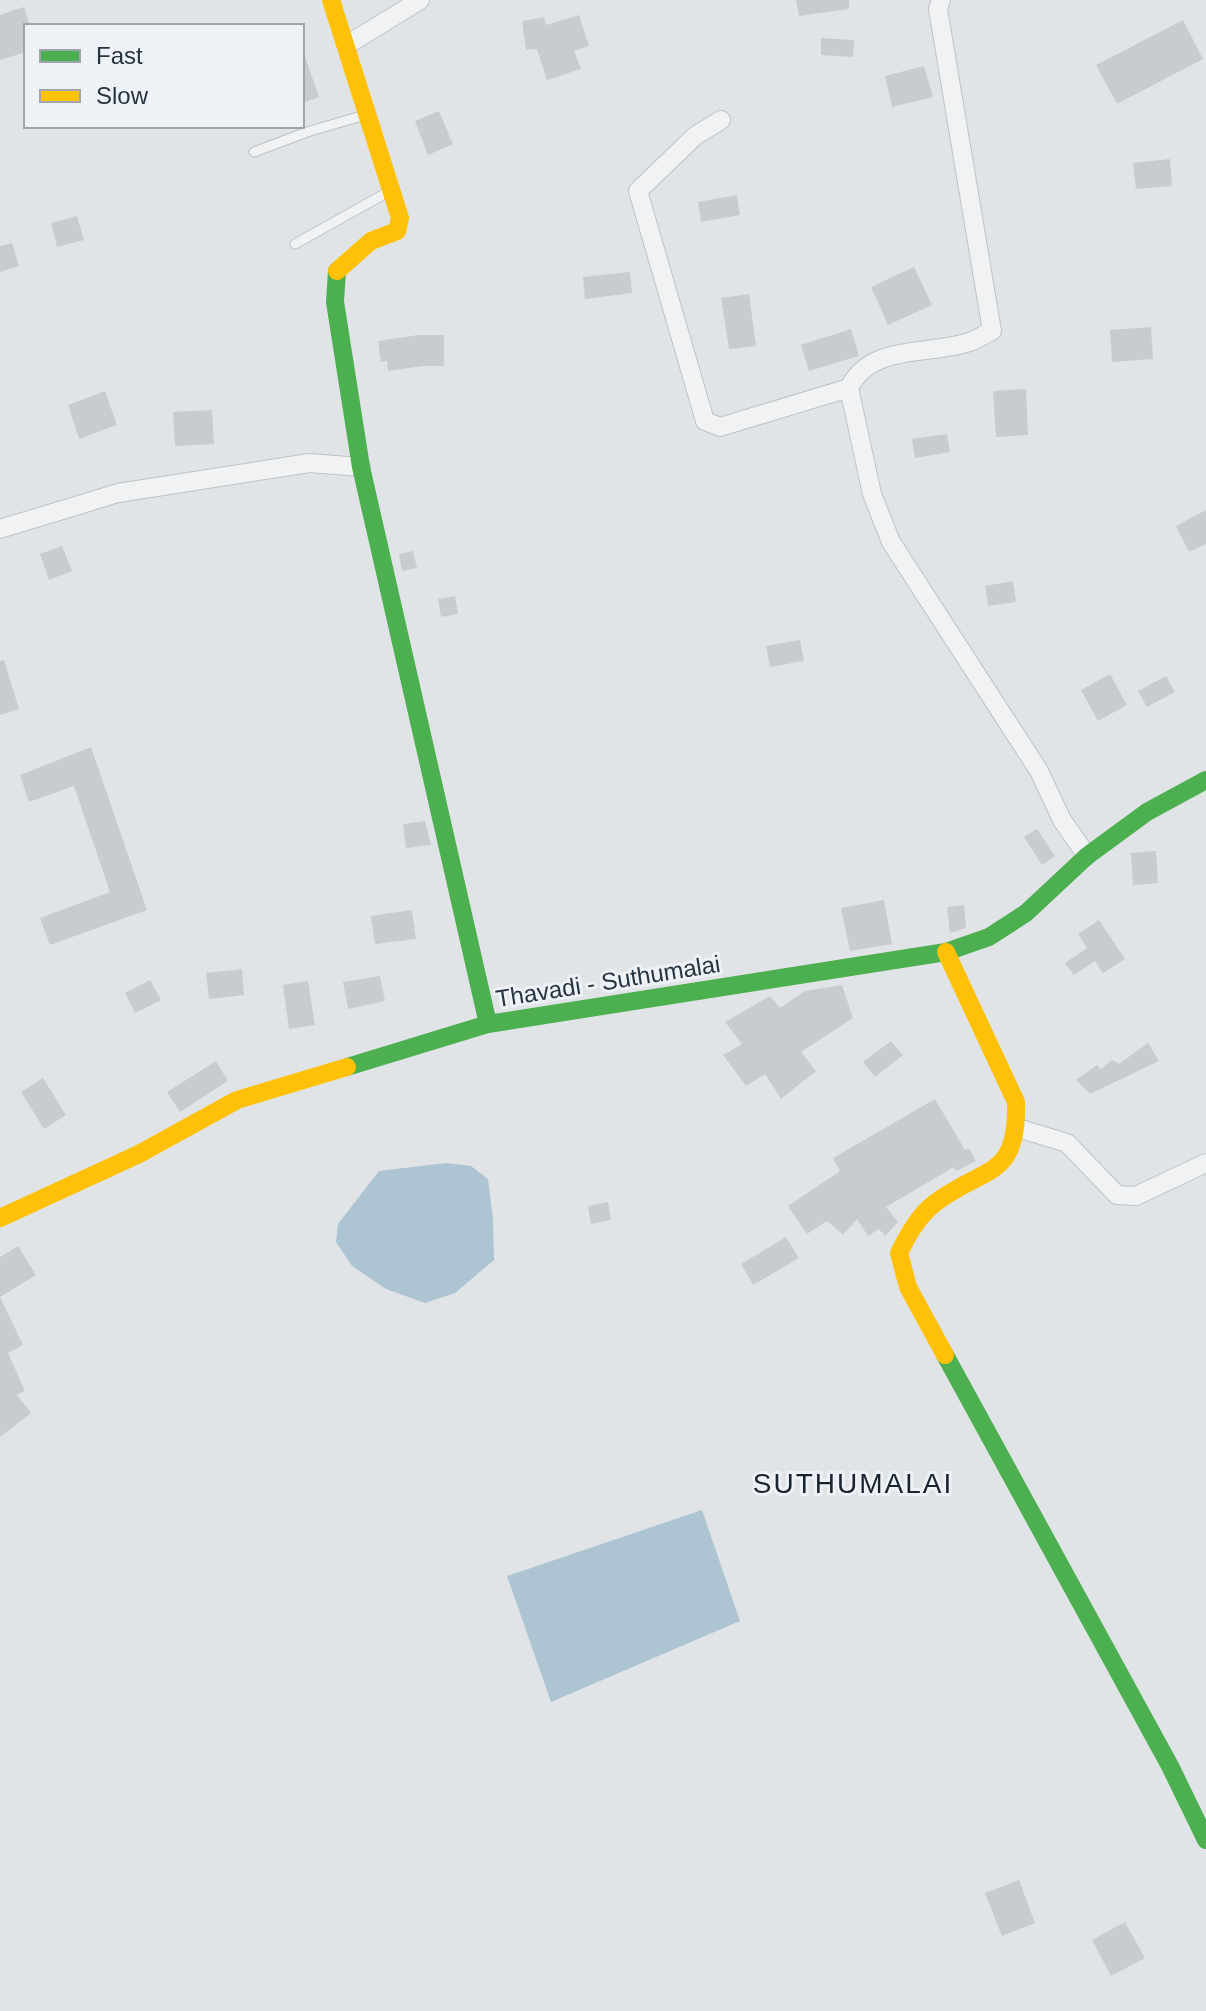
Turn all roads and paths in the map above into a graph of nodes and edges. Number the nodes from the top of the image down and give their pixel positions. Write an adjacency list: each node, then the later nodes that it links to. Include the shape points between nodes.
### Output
1 (331, 0): 4 (street)
2 (420, 0): 4 (street)
3 (941, 0): 10 (street, via 938,9 992,331 969,342 887,356 857,373)
4 (347, 45): 5 (street)
5 (368, 114): 7 (lane); 8 (street)
6 (721, 120): 10 (street, via 695,136 638,191 705,421 720,427)
7 (254, 152)
8 (391, 190): 9 (lane); 11 (street, via 400,218 397,231 371,241 336,272 335,302)
9 (295, 244)
10 (849, 388): 14 (street, via 872,494 891,542 1039,771 1062,820)
11 (361, 467): 12 (street, via 309,463 118,493); 16 (street)
12 (0, 529)
13 (1206, 780): 14 (street, Thavadi - Suthumalai, via 1147,812)
14 (1087, 856): 15 (street, Thavadi - Suthumalai, via 1026,913 989,937)
15 (946, 952): 16 (street, Thavadi - Suthumalai); 17 (street, via 1016,1102)
16 (488, 1024): 19 (street, Thavadi - Suthumalai, via 237,1100 139,1154)
17 (1018, 1128): 18 (street, via 1067,1143 1117,1195 1136,1196); 20 (street, via 1007,1160 933,1204 899,1253 908,1287)
18 (1206, 1163)
19 (0, 1218)
20 (1206, 1840)

